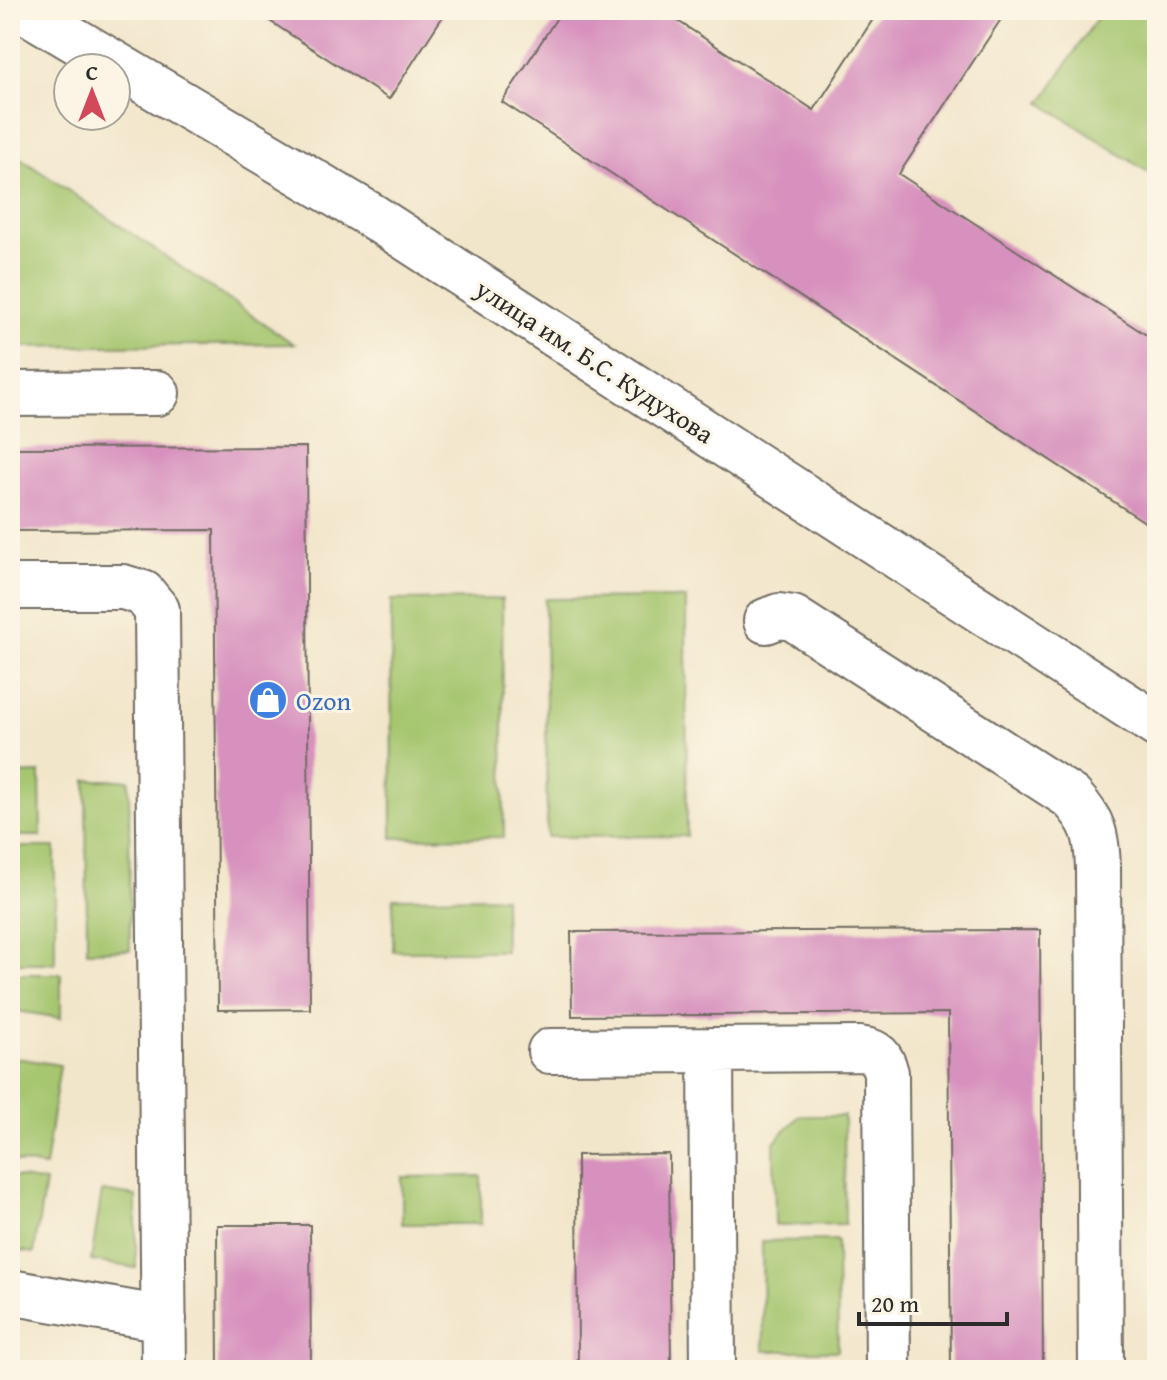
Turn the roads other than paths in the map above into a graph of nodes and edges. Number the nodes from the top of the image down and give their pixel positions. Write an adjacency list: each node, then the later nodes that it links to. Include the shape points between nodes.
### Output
1 (52, 17): 6 (street, улица им. Б.С. Кудухова, via 372,216)
2 (157, 393): 3 (street)
3 (10, 394)
4 (10, 587): 10 (street, via 123,587 143,593 157,610)
5 (766, 621): 14 (street, via 793,618 1071,797 1091,819 1097,857)
6 (1157, 725)
7 (711, 1050): 8 (street); 12 (street); 13 (street, via 860,1049 873,1050 883,1060)
8 (550, 1051)
9 (10, 1292): 10 (street)
10 (164, 1319): 11 (street)
11 (164, 1370)
12 (713, 1370)
13 (888, 1370)
14 (1101, 1370)

